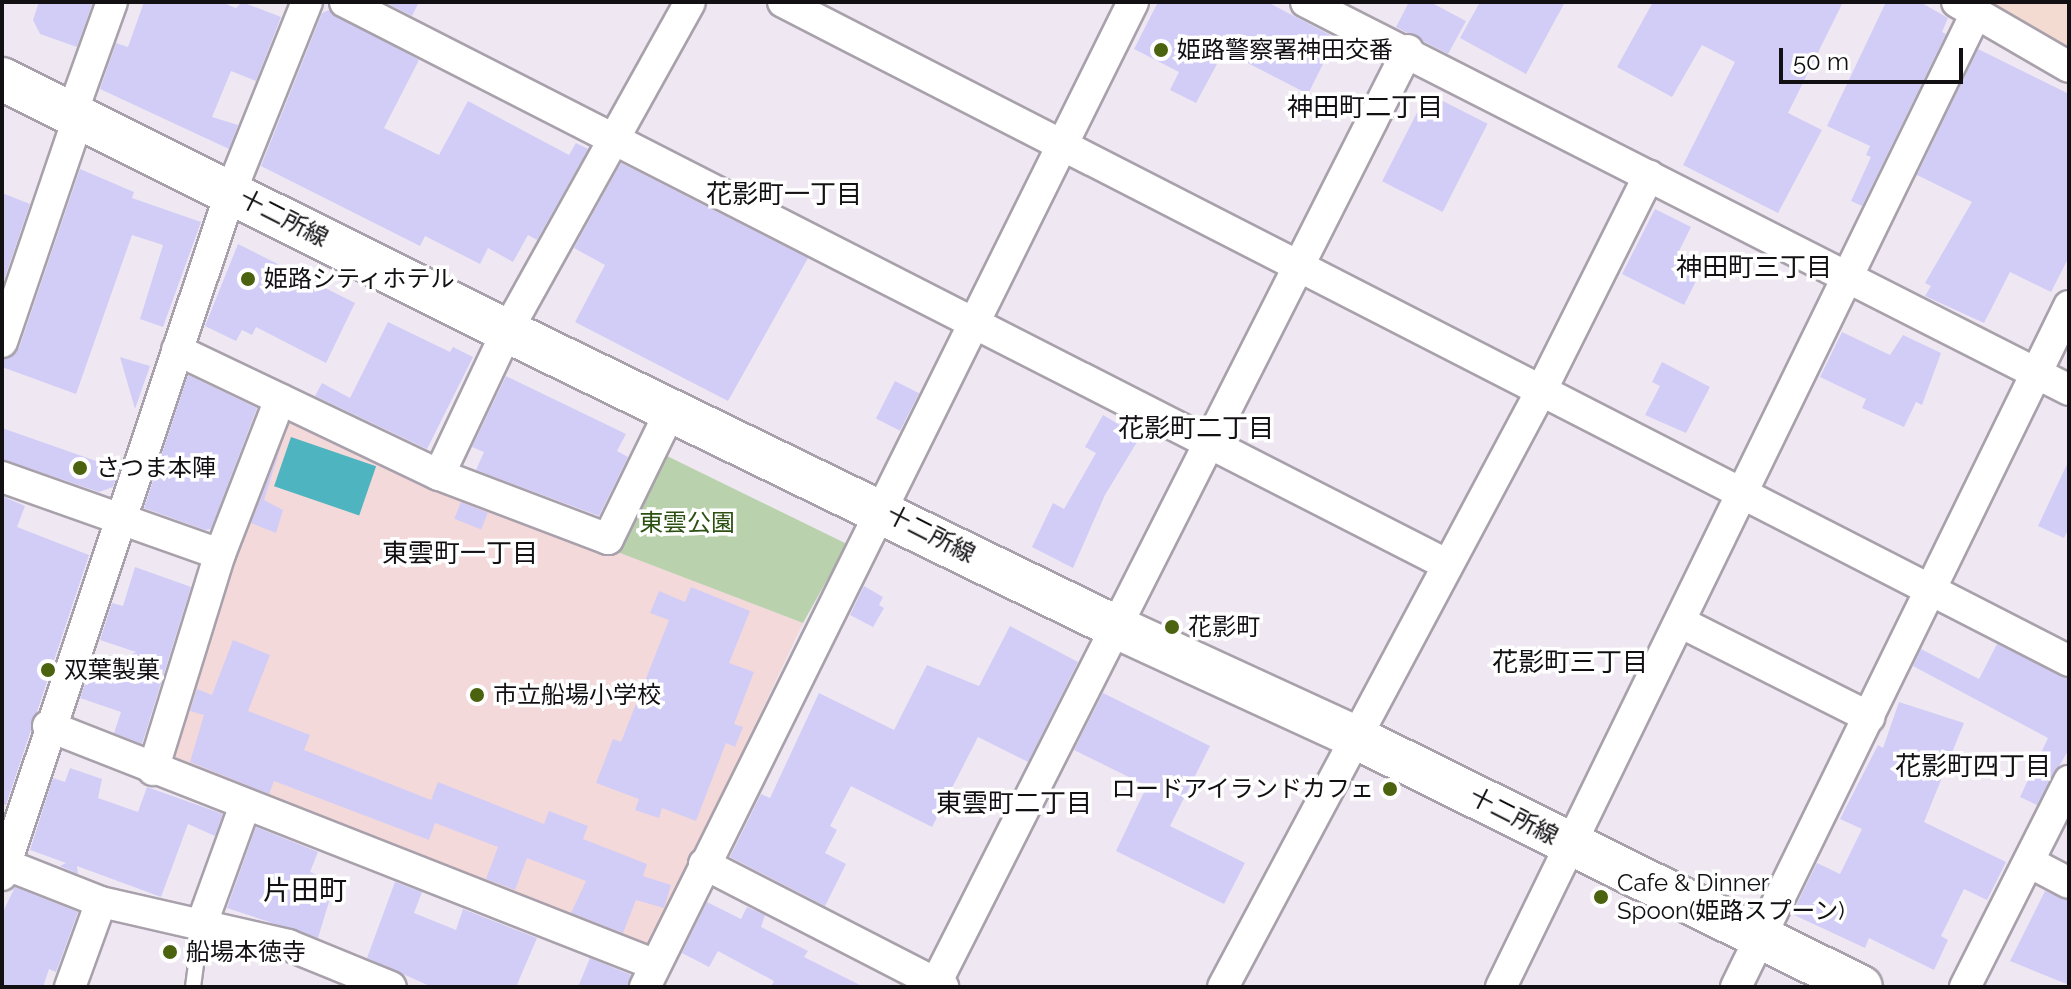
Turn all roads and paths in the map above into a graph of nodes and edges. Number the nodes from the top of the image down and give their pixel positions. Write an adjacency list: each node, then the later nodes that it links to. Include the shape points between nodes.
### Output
1 (112, 2): 12 (street)
2 (307, 2): 16 (street)
3 (345, 2): 13 (street)
4 (690, 2): 13 (street)
5 (783, 2): 14 (street)
6 (1133, 2): 14 (street)
7 (1310, 3): 9 (street)
8 (1966, 8): 10 (street); 18 (street)
9 (1408, 50): 15 (street); 17 (street)
10 (2069, 67)
11 (2, 79): 12 (street, 十二所線)
12 (76, 115): 16 (street, 十二所線); 22 (street)
13 (616, 139): 20 (street); 21 (street)
14 (1061, 144): 17 (street); 20 (street)
15 (1649, 175): 18 (street); 26 (street)
16 (231, 191): 21 (street, 十二所線); 23 (street)
17 (1301, 267): 26 (street); 29 (street)
18 (1849, 279): 24 (street); 32 (street)
19 (2069, 306): 24 (street)
20 (971, 322): 29 (street); 33 (street)
21 (507, 331): 28 (street, 十二所線); 30 (street)
22 (2, 342)
23 (177, 350): 27 (street); 34 (street)
24 (2037, 373): 25 (street); 37 (street)
25 (2069, 390)
26 (1541, 391): 32 (street); 36 (street)
27 (280, 399): 30 (street); 35 (street)
28 (671, 410): 30 (street, via 608,539); 33 (street, 十二所線)
29 (1208, 444): 36 (street); 39 (street)
30 (437, 474)
31 (2, 477): 34 (street, via 95,508)
32 (1743, 496): 37 (street); 38 (street)
33 (881, 509): 39 (street, 十二所線); 49 (street)
34 (118, 522): 35 (street); 42 (street)
35 (220, 554): 44 (street)
36 (1448, 565): 43 (street)
37 (1932, 591): 40 (street); 41 (street)
38 (1680, 622): 41 (street); 47 (street)
39 (1116, 627): 43 (street, 十二所線); 56 (street)
40 (2069, 661)
41 (1869, 717): 54 (street)
42 (48, 726): 44 (street); 50 (street)
43 (1357, 738): 47 (street, 十二所線); 61 (street)
44 (153, 770): 46 (street)
45 (2069, 781): 48 (street)
46 (245, 805): 53 (street); 55 (street)
47 (1568, 843): 54 (street, 十二所線); 57 (street)
48 (2029, 862): 51 (street); 64 (street)
49 (704, 864): 55 (street); 56 (street)
50 (3, 867): 52 (street)
51 (2069, 883)
52 (101, 902): 53 (street); 58 (street)
53 (201, 926): 59 (lane); 60 (street, via 288,945)
54 (1759, 938): 62 (street); 63 (street, 十二所線)
55 (649, 976)
56 (938, 986)
57 (1504, 986)
58 (70, 987)
59 (193, 987)
60 (391, 987)
61 (1223, 987)
62 (1736, 987)
63 (1861, 987)
64 (1965, 987)

